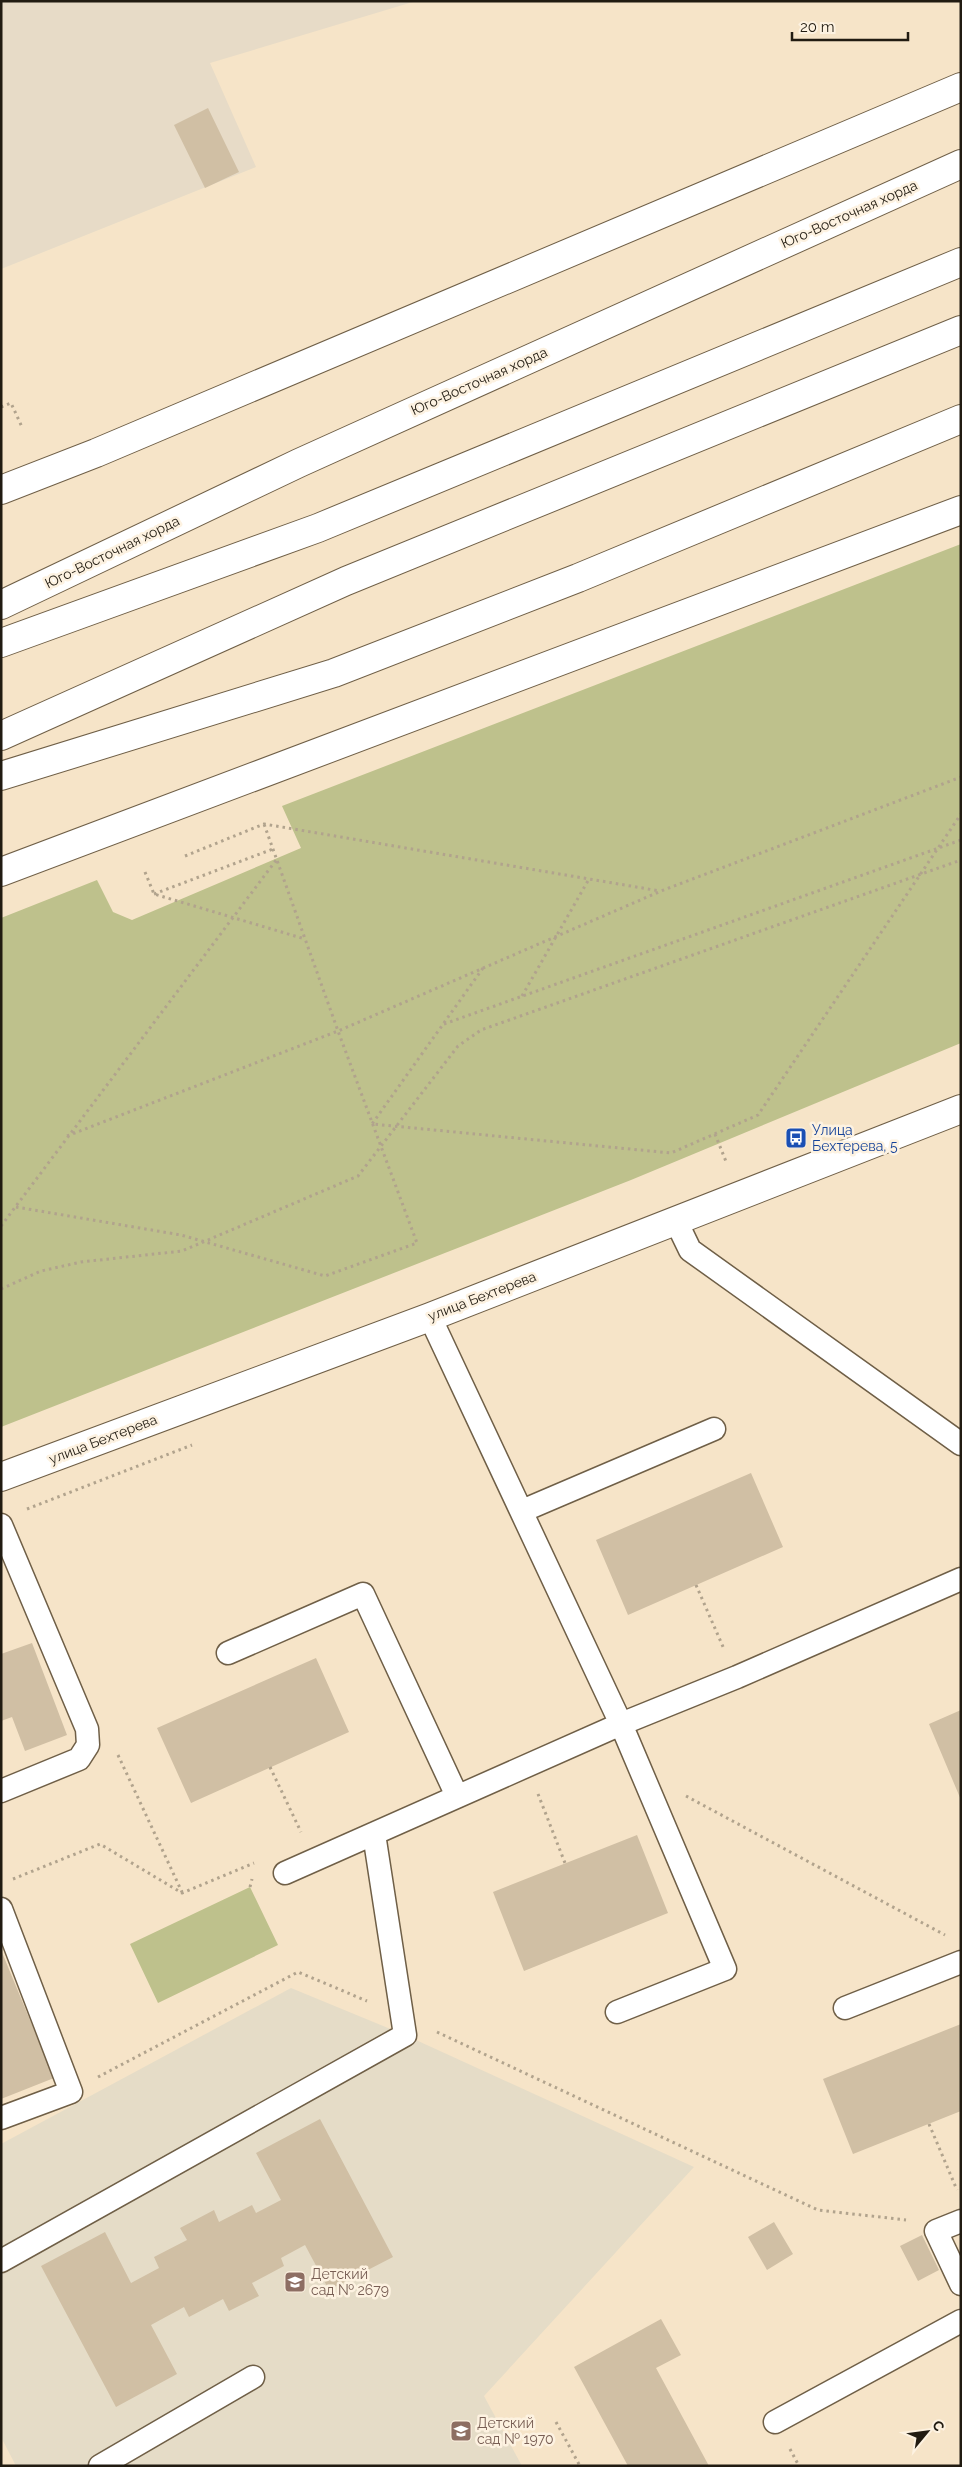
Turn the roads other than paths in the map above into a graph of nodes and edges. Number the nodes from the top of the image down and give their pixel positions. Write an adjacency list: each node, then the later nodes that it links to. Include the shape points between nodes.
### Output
1 (961, 87): 6 (main road, via 106,449)
2 (961, 164): 8 (main road, Юго-Восточная хорда, via 299,463)
3 (961, 262): 9 (main road, via 318,528)
4 (961, 330): 10 (main road, via 346,581)
5 (961, 419): 11 (main road, via 578,578 334,673)
6 (1, 490)
7 (961, 510): 12 (main road)
8 (1, 605)
9 (1, 642)
10 (1, 736)
11 (1, 776)
12 (1, 872)
13 (961, 1109): 14 (main road, улица Бехтерева)
14 (676, 1221): 15 (main road, улица Бехтерева); 17 (lane, via 690,1250)
15 (430, 1317): 18 (main road, улица Бехтерева); 19 (lane)
16 (714, 1429): 19 (lane)
17 (961, 1444)
18 (1, 1477)
19 (522, 1511): 23 (lane)
20 (1, 1525): 24 (lane, via 87,1729 88,1745 78,1759)
21 (961, 1579): 23 (lane)
22 (228, 1653): 25 (lane, via 362,1594)
23 (621, 1724): 25 (lane); 31 (lane, via 725,1969)
24 (1, 1791)
25 (457, 1796): 26 (lane)
26 (374, 1834): 27 (lane); 34 (lane, via 405,2035)
27 (285, 1873)
28 (1, 1909): 32 (lane, via 71,2092)
29 (961, 1962): 30 (lane)
30 (845, 2008)
31 (617, 2012)
32 (1, 2118)
33 (961, 2221): 35 (lane, via 936,2231)
34 (1, 2261)
35 (961, 2284)
36 (961, 2321): 38 (lane)
37 (253, 2377): 39 (lane)
38 (775, 2422)
39 (100, 2466)

